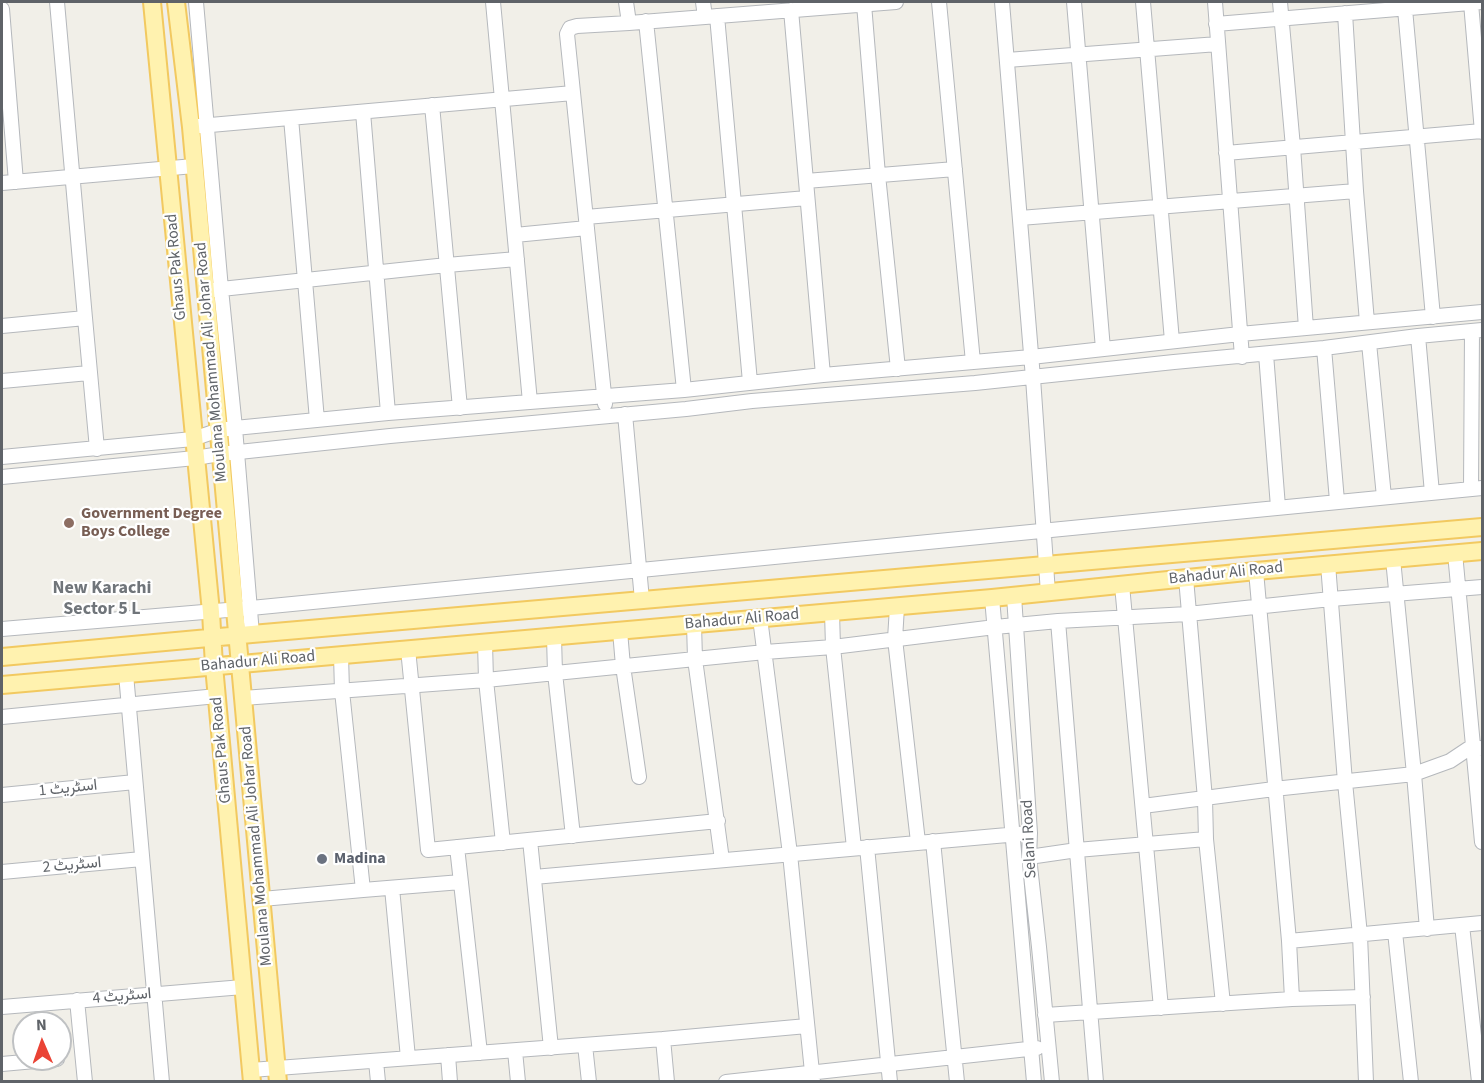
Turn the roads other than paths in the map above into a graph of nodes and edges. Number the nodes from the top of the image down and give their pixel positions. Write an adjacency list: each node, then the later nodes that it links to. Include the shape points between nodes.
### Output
1 (57, 2): 50 (street)
2 (152, 2): 47 (main road)
3 (176, 2): 40 (main road, Moulana Mohammad Ali Johar Road)
4 (196, 2): 40 (street)
5 (493, 2): 35 (street)
6 (626, 2): 26 (street)
7 (703, 2): 23 (street)
8 (896, 2): 17 (street)
9 (939, 2): 48 (street)
10 (1002, 2): 32 (street)
11 (1074, 2): 31 (street)
12 (1143, 2): 30 (street)
13 (1215, 2): 27 (street)
14 (1280, 2): 24 (street)
15 (1477, 3): 20 (street); 41 (street)
16 (846, 4): 17 (street); 21 (street)
17 (864, 4): 49 (street)
18 (774, 6): 21 (street); 23 (street)
19 (2, 9): 28 (street)
20 (1405, 9): 22 (street); 42 (street)
21 (791, 10): 51 (street)
22 (1345, 13): 24 (street); 43 (street)
23 (711, 16): 25 (street); 58 (street)
24 (1282, 18): 27 (street); 44 (street)
25 (646, 21): 26 (street); 60 (street)
26 (629, 23): 34 (street, via 570,28 567,34)
27 (1216, 24): 29 (street)
28 (2, 28): 33 (street)
29 (1218, 44): 30 (street); 45 (street)
30 (1147, 49): 31 (street); 59 (street)
31 (1078, 55): 32 (street); 61 (street)
32 (1007, 60): 62 (street)
33 (4, 76): 39 (street)
34 (573, 93): 35 (street); 63 (street)
35 (503, 99): 36 (street); 64 (street)
36 (432, 105): 37 (street); 66 (street)
37 (363, 112): 38 (street); 67 (street)
38 (291, 118): 40 (street); 68 (street)
39 (6, 125): 52 (street)
40 (199, 126): 46 (main road, Moulana Mohammad Ali Johar Road); 69 (street)
41 (1482, 132): 42 (street)
42 (1416, 137): 43 (street); 71 (street)
43 (1353, 142): 44 (street); 54 (street)
44 (1293, 147): 45 (street); 55 (street)
45 (1226, 153): 57 (street)
46 (194, 166): 47 (street); 69 (main road, Moulana Mohammad Ali Johar Road)
47 (168, 169): 50 (street); 102 (main road, Ghaus Pak Road)
48 (955, 169): 49 (street); 86 (street)
49 (878, 175): 51 (street); 87 (street)
50 (71, 177): 52 (street); 72 (street)
51 (806, 181): 56 (street)
52 (16, 182): 53 (street)
53 (2, 183)
54 (1356, 191): 55 (street); 73 (street)
55 (1297, 195): 57 (street); 75 (street)
56 (807, 198): 58 (street); 89 (street)
57 (1230, 201): 59 (street); 77 (street)
58 (734, 204): 60 (street); 92 (street)
59 (1160, 207): 61 (street); 79 (street)
60 (665, 210): 63 (street); 93 (street)
61 (1091, 212): 62 (street); 82 (street)
62 (1020, 218): 84 (street)
63 (587, 222): 64 (street); 94 (street)
64 (515, 235): 65 (street)
65 (517, 259): 66 (street); 95 (street)
66 (447, 264): 67 (street); 96 (street)
67 (375, 273): 68 (street); 97 (street)
68 (304, 280): 69 (street); 100 (street)
69 (213, 290): 101 (main road, Moulana Mohammad Ali Johar Road)
70 (1482, 312): 71 (street)
71 (1433, 317): 73 (street)
72 (85, 318): 74 (street); 88 (street)
73 (1367, 322): 75 (street)
74 (2, 326)
75 (1306, 328): 77 (street)
76 (1477, 331): 78 (street); 109 (street)
77 (1240, 334): 79 (street); 85 (street)
78 (1418, 336): 80 (street); 110 (street)
79 (1172, 341): 82 (street)
80 (1369, 343): 81 (street); 111 (street)
81 (1324, 348): 83 (street); 112 (street)
82 (1103, 349): 84 (street)
83 (1266, 354): 85 (street); 113 (street)
84 (1031, 357): 86 (street); 90 (street)
85 (1242, 357): 90 (street)
86 (973, 362): 87 (street)
87 (898, 369): 89 (street)
88 (89, 373): 91 (street); 103 (street)
89 (823, 375): 92 (street)
90 (1033, 378): 98 (street); 115 (street)
91 (2, 381)
92 (750, 382): 93 (street)
93 (684, 390): 94 (street)
94 (604, 397): 95 (street); 99 (street)
95 (530, 402): 96 (street)
96 (460, 408): 97 (street)
97 (388, 413): 100 (street)
98 (625, 414): 99 (street); 121 (street)
99 (607, 416): 104 (street)
100 (317, 420): 101 (street)
101 (227, 429): 102 (street); 104 (street); 105 (main road, Moulana Mohammad Ali Johar Road)
102 (193, 439): 103 (street); 107 (main road, Ghaus Pak Road)
103 (97, 449): 106 (street)
104 (237, 452): 105 (street); 135 (street)
105 (220, 454): 107 (street); 135 (main road, Moulana Mohammad Ali Johar Road)
106 (2, 457)
107 (195, 458): 108 (street); 136 (main road, Ghaus Pak Road)
108 (2, 477)
109 (1477, 488): 110 (street)
110 (1432, 493): 111 (street)
111 (1384, 497): 112 (street)
112 (1337, 501): 113 (street)
113 (1278, 507): 115 (street)
114 (1482, 526): 120 (main road, Bahadur Ali Road)
115 (1044, 531): 120 (street); 121 (street)
116 (1482, 551): 117 (main road, Bahadur Ali Road)
117 (1455, 553): 118 (main road, Bahadur Ali Road); 126 (street)
118 (1393, 559): 119 (main road, Bahadur Ali Road); 128 (street)
119 (1328, 564): 122 (main road, Bahadur Ali Road); 131 (street)
120 (1046, 565): 127 (street); 132 (main road, Bahadur Ali Road)
121 (639, 569): 132 (street); 135 (street)
122 (1256, 571): 123 (main road, Bahadur Ali Road); 133 (street)
123 (1186, 578): 124 (main road, Bahadur Ali Road); 138 (street)
124 (1122, 585): 127 (main road, Bahadur Ali Road); 140 (street)
125 (1482, 587): 126 (street)
126 (1459, 589): 128 (street); 171 (street)
127 (1048, 593): 129 (main road, Bahadur Ali Road)
128 (1396, 594): 131 (street); 172 (street)
129 (1014, 596): 130 (main road, Bahadur Ali Road); 143 (street, Selani Road)
130 (992, 598): 134 (main road, Bahadur Ali Road); 144 (street, Selani Road)
131 (1331, 599): 133 (street); 175 (street)
132 (642, 600): 147 (main road, Bahadur Ali Road)
133 (1260, 606): 138 (street); 176 (street)
134 (897, 607): 137 (main road, Bahadur Ali Road); 150 (street)
135 (243, 609): 136 (street); 147 (main road, Moulana Mohammad Ali Johar Road)
136 (211, 612): 145 (street); 149 (main road, Ghaus Pak Road)
137 (832, 612): 139 (main road, Bahadur Ali Road); 152 (street)
138 (1188, 614): 140 (street); 178 (street)
139 (760, 618): 142 (main road, Bahadur Ali Road); 154 (street)
140 (1124, 618): 141 (street); 179 (street)
141 (1058, 621): 143 (street); 193 (street)
142 (694, 624): 146 (main road, Bahadur Ali Road); 157 (street)
143 (1015, 625): 144 (street); 181 (street, Selani Road)
144 (995, 627): 150 (street); 182 (street, Selani Road)
145 (2, 629)
146 (620, 631): 148 (main road, Bahadur Ali Road); 160 (street)
147 (245, 635): 149 (main road, Bahadur Ali Road); 158 (main road, Moulana Mohammad Ali Johar Road)
148 (554, 636): 151 (main road, Bahadur Ali Road); 161 (street)
149 (212, 638): 156 (main road, Bahadur Ali Road); 159 (main road, Ghaus Pak Road)
150 (895, 639): 152 (street); 187 (street)
151 (485, 643): 153 (main road, Bahadur Ali Road); 163 (street)
152 (833, 647): 154 (street); 192 (street)
153 (408, 649): 155 (main road, Bahadur Ali Road); 165 (street)
154 (765, 652): 157 (street); 194 (street)
155 (341, 655): 158 (main road, Bahadur Ali Road); 166 (street)
156 (2, 657)
157 (695, 659): 160 (street); 180 (street)
158 (240, 664): 159 (main road, Bahadur Ali Road); 168 (main road, Moulana Mohammad Ali Johar Road)
159 (214, 666): 162 (main road, Bahadur Ali Road); 167 (main road, Ghaus Pak Road)
160 (623, 666): 161 (street); 173 (street)
161 (555, 673): 163 (street); 183 (street)
162 (126, 674): 164 (main road, Bahadur Ali Road); 169 (street)
163 (486, 680): 165 (street); 189 (street)
164 (2, 685)
165 (411, 685): 166 (street); 191 (street, via 428,850)
166 (342, 691): 168 (street); 202 (street)
167 (217, 696): 169 (street); 210 (main road, Ghaus Pak Road)
168 (243, 698): 203 (main road, Moulana Mohammad Ali Johar Road)
169 (128, 705): 170 (street); 174 (street)
170 (2, 717)
171 (1478, 748): 172 (street, via 1462,751 1450,761); 188 (street)
172 (1414, 774): 175 (street); 206 (street)
173 (639, 777)
174 (135, 782): 177 (street, اسٹریٹ 1); 196 (street)
175 (1345, 782): 176 (street); 208 (street)
176 (1274, 789): 178 (street); 209 (street)
177 (2, 795)
178 (1205, 799): 179 (street); 184 (street)
179 (1143, 806): 190 (street)
180 (718, 821): 183 (street); 197 (street)
181 (1030, 833): 182 (street); 195 (street, Selani Road)
182 (1012, 834): 186 (street); 225 (street, Selani Road)
183 (573, 836): 185 (street)
184 (1206, 839): 190 (street); 215 (street)
185 (530, 840): 189 (street); 199 (street)
186 (933, 841): 187 (street); 231 (street)
187 (918, 842): 192 (street)
188 (1482, 842)
189 (503, 843): 191 (street)
190 (1145, 844): 193 (street); 217 (street)
191 (457, 847): 200 (street)
192 (860, 847): 194 (street); 234 (street)
193 (1077, 850): 195 (street); 218 (street)
194 (790, 854): 197 (street); 220 (street)
195 (1029, 857): 219 (street, Selani Road)
196 (142, 859): 198 (street, اسٹریٹ 2); 211 (street)
197 (722, 860): 199 (street)
198 (2, 872)
199 (534, 877): 224 (street)
200 (461, 882): 201 (street); 227 (street)
201 (392, 888): 202 (street); 232 (street)
202 (363, 890): 203 (street)
203 (262, 899): 235 (main road, Moulana Mohammad Ali Johar Road)
204 (1482, 923): 205 (street)
205 (1462, 926): 206 (street); 253 (street)
206 (1427, 929): 207 (street)
207 (1395, 932): 208 (street); 252 (street)
208 (1360, 935): 209 (street); 212 (street)
209 (1288, 942): 213 (street)
210 (243, 987): 211 (street, اسٹریٹ 4); 236 (main road, Ghaus Pak Road)
211 (154, 994): 214 (street, اسٹریٹ 4); 240 (street)
212 (1363, 997): 213 (street); 251 (street)
213 (1292, 999): 215 (street)
214 (77, 1000): 216 (street, اسٹریٹ 4); 228 (street)
215 (1223, 1004): 217 (street)
216 (2, 1007)
217 (1161, 1008): 218 (street)
218 (1091, 1012): 219 (street); 250 (street)
219 (1045, 1015): 223 (street, Selani Road)
220 (807, 1026): 221 (street); 237 (street)
221 (663, 1039): 222 (street); 245 (street)
222 (585, 1045): 224 (street); 244 (street)
223 (1048, 1047): 225 (street); 249 (street, Selani Road)
224 (551, 1048): 226 (street)
225 (1030, 1049): 231 (street); 248 (street, Selani Road)
226 (515, 1051): 227 (street); 243 (street)
227 (480, 1053): 229 (street)
228 (83, 1056): 230 (street); 239 (street)
229 (448, 1056): 232 (street); 242 (street)
230 (72, 1057)
231 (954, 1057): 234 (street); 247 (street)
232 (408, 1058): 233 (street)
233 (376, 1061): 235 (street); 241 (street)
234 (888, 1064): 237 (street); 246 (street)
235 (277, 1075): 236 (street)
236 (251, 1076)
237 (812, 1077): 238 (street)
238 (735, 1081)
239 (85, 1082)
240 (162, 1082)
241 (378, 1082)
242 (450, 1082)
243 (518, 1082)
244 (589, 1082)
245 (667, 1082)
246 (890, 1082)
247 (957, 1082)
248 (1034, 1082)
249 (1052, 1082)
250 (1096, 1082)
251 (1366, 1082)
252 (1411, 1082)
253 (1479, 1082)

